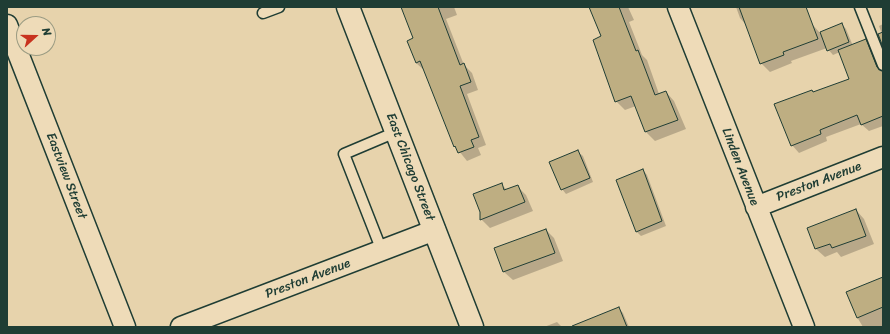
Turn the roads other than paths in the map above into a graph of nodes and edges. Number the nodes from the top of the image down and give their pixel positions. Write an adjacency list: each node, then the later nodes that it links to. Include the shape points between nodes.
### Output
1 (279, 7): 5 (lane)
2 (348, 7): 8 (main road, East Chicago Street)
3 (678, 7): 10 (street, Linden Avenue)
4 (860, 7): 7 (lane)
5 (264, 13)
6 (7, 25): 13 (street, Eastview Street)
7 (883, 65)
8 (396, 132): 11 (main road, East Chicago Street); 12 (lane, via 344,154)
9 (883, 157): 10 (street, Preston Avenue)
10 (756, 207): 16 (street, Linden Avenue)
11 (435, 230): 12 (street, Preston Avenue); 15 (main road, East Chicago Street)
12 (382, 251): 14 (street, Preston Avenue)
13 (125, 327)
14 (181, 327)
15 (472, 327)
16 (804, 327)

